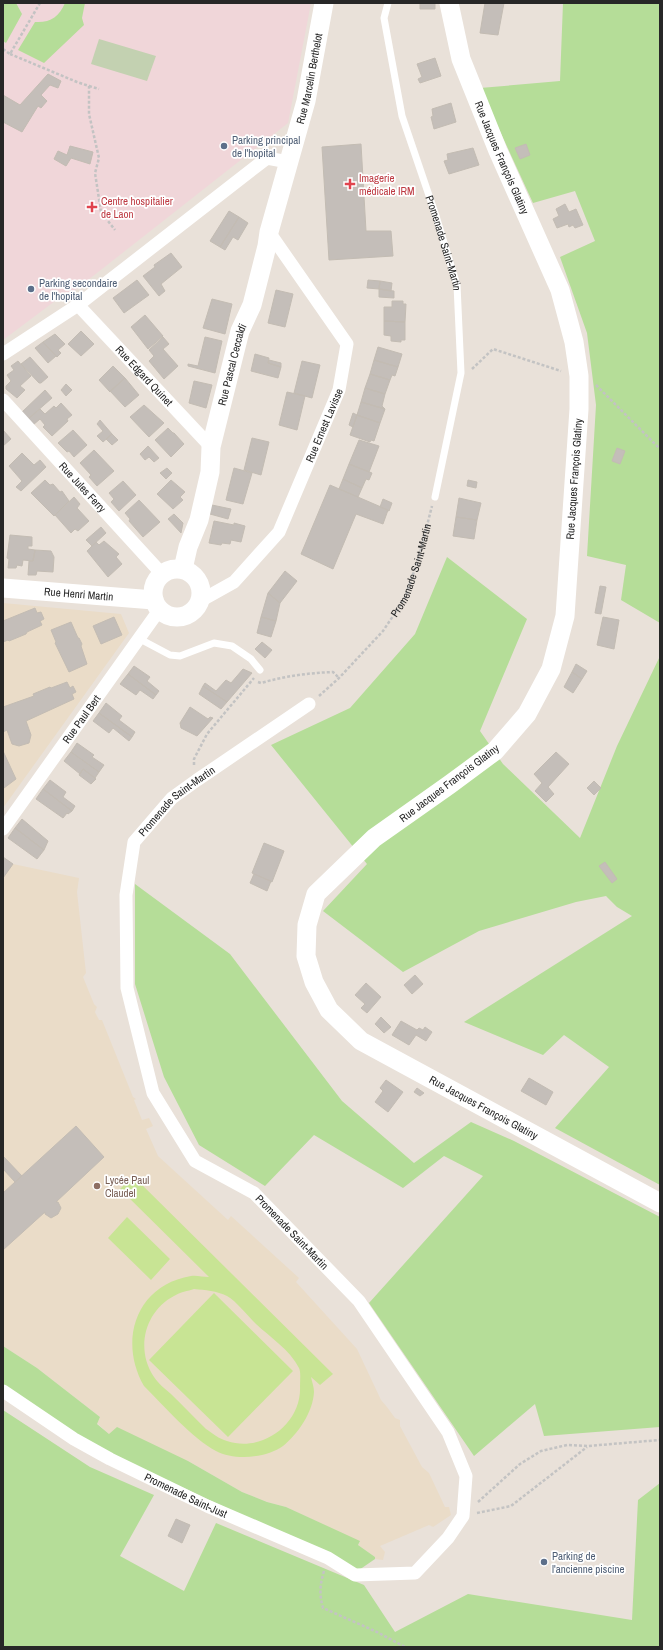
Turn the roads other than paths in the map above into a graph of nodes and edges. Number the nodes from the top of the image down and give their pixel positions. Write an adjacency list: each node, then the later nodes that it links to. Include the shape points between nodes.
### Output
1 (324, 3): 4 (main road, Rue Marcelin Berthelot, via 306,100)
2 (388, 3): 10 (lane, Promenade Saint-Martin, via 384,18 402,116 457,285 461,373)
3 (449, 3): 20 (main road, Rue Jacques François Glatiny, via 461,59 498,151 560,290 574,342 579,376 579,409 565,616 551,669 527,714 495,751 374,838 316,894 307,925 306,956 314,982 329,1010 362,1041)
4 (288, 162): 5 (main road, Rue Pascal Ceccaldi); 6 (street, via 267,158)
5 (269, 232): 9 (main road, Rue Pascal Ceccaldi, via 268,246 252,305 240,331); 14 (street, Rue Ernest Lavisse, via 348,344 339,390 279,532 234,582)
6 (78, 305): 7 (street); 9 (street, Rue Edgard Quinet)
7 (3, 354)
8 (3, 400): 12 (street, Rue Jules Ferry)
9 (211, 447): 11 (main road, Rue Pascal Ceccaldi, via 210,472 199,520 188,547)
10 (435, 497)
11 (183, 569): 12 (main road); 14 (main road, via 196,578 200,585)
12 (162, 574): 15 (main road, via 154,586)
13 (3, 588): 15 (main road, Rue Henri Martin)
14 (200, 601): 15 (main road, via 193,611 182,617 166,614)
15 (157, 605): 16 (street, Rue Paul Bert)
16 (138, 638): 17 (lane, via 170,655 180,656 214,643 232,646 251,659); 19 (street, Rue Paul Bert)
17 (260, 670)
18 (309, 704): 22 (street, Promenade Saint-Martin, via 172,798 134,842 126,895 127,988 153,1093 195,1161 254,1193 359,1301 448,1432 466,1476 463,1516 448,1538 415,1573)
19 (3, 829)
20 (660, 1203)
21 (3, 1391): 22 (street, Promenade Saint-Just, via 74,1439 110,1459 207,1506 328,1558 355,1575)
22 (378, 1574)

